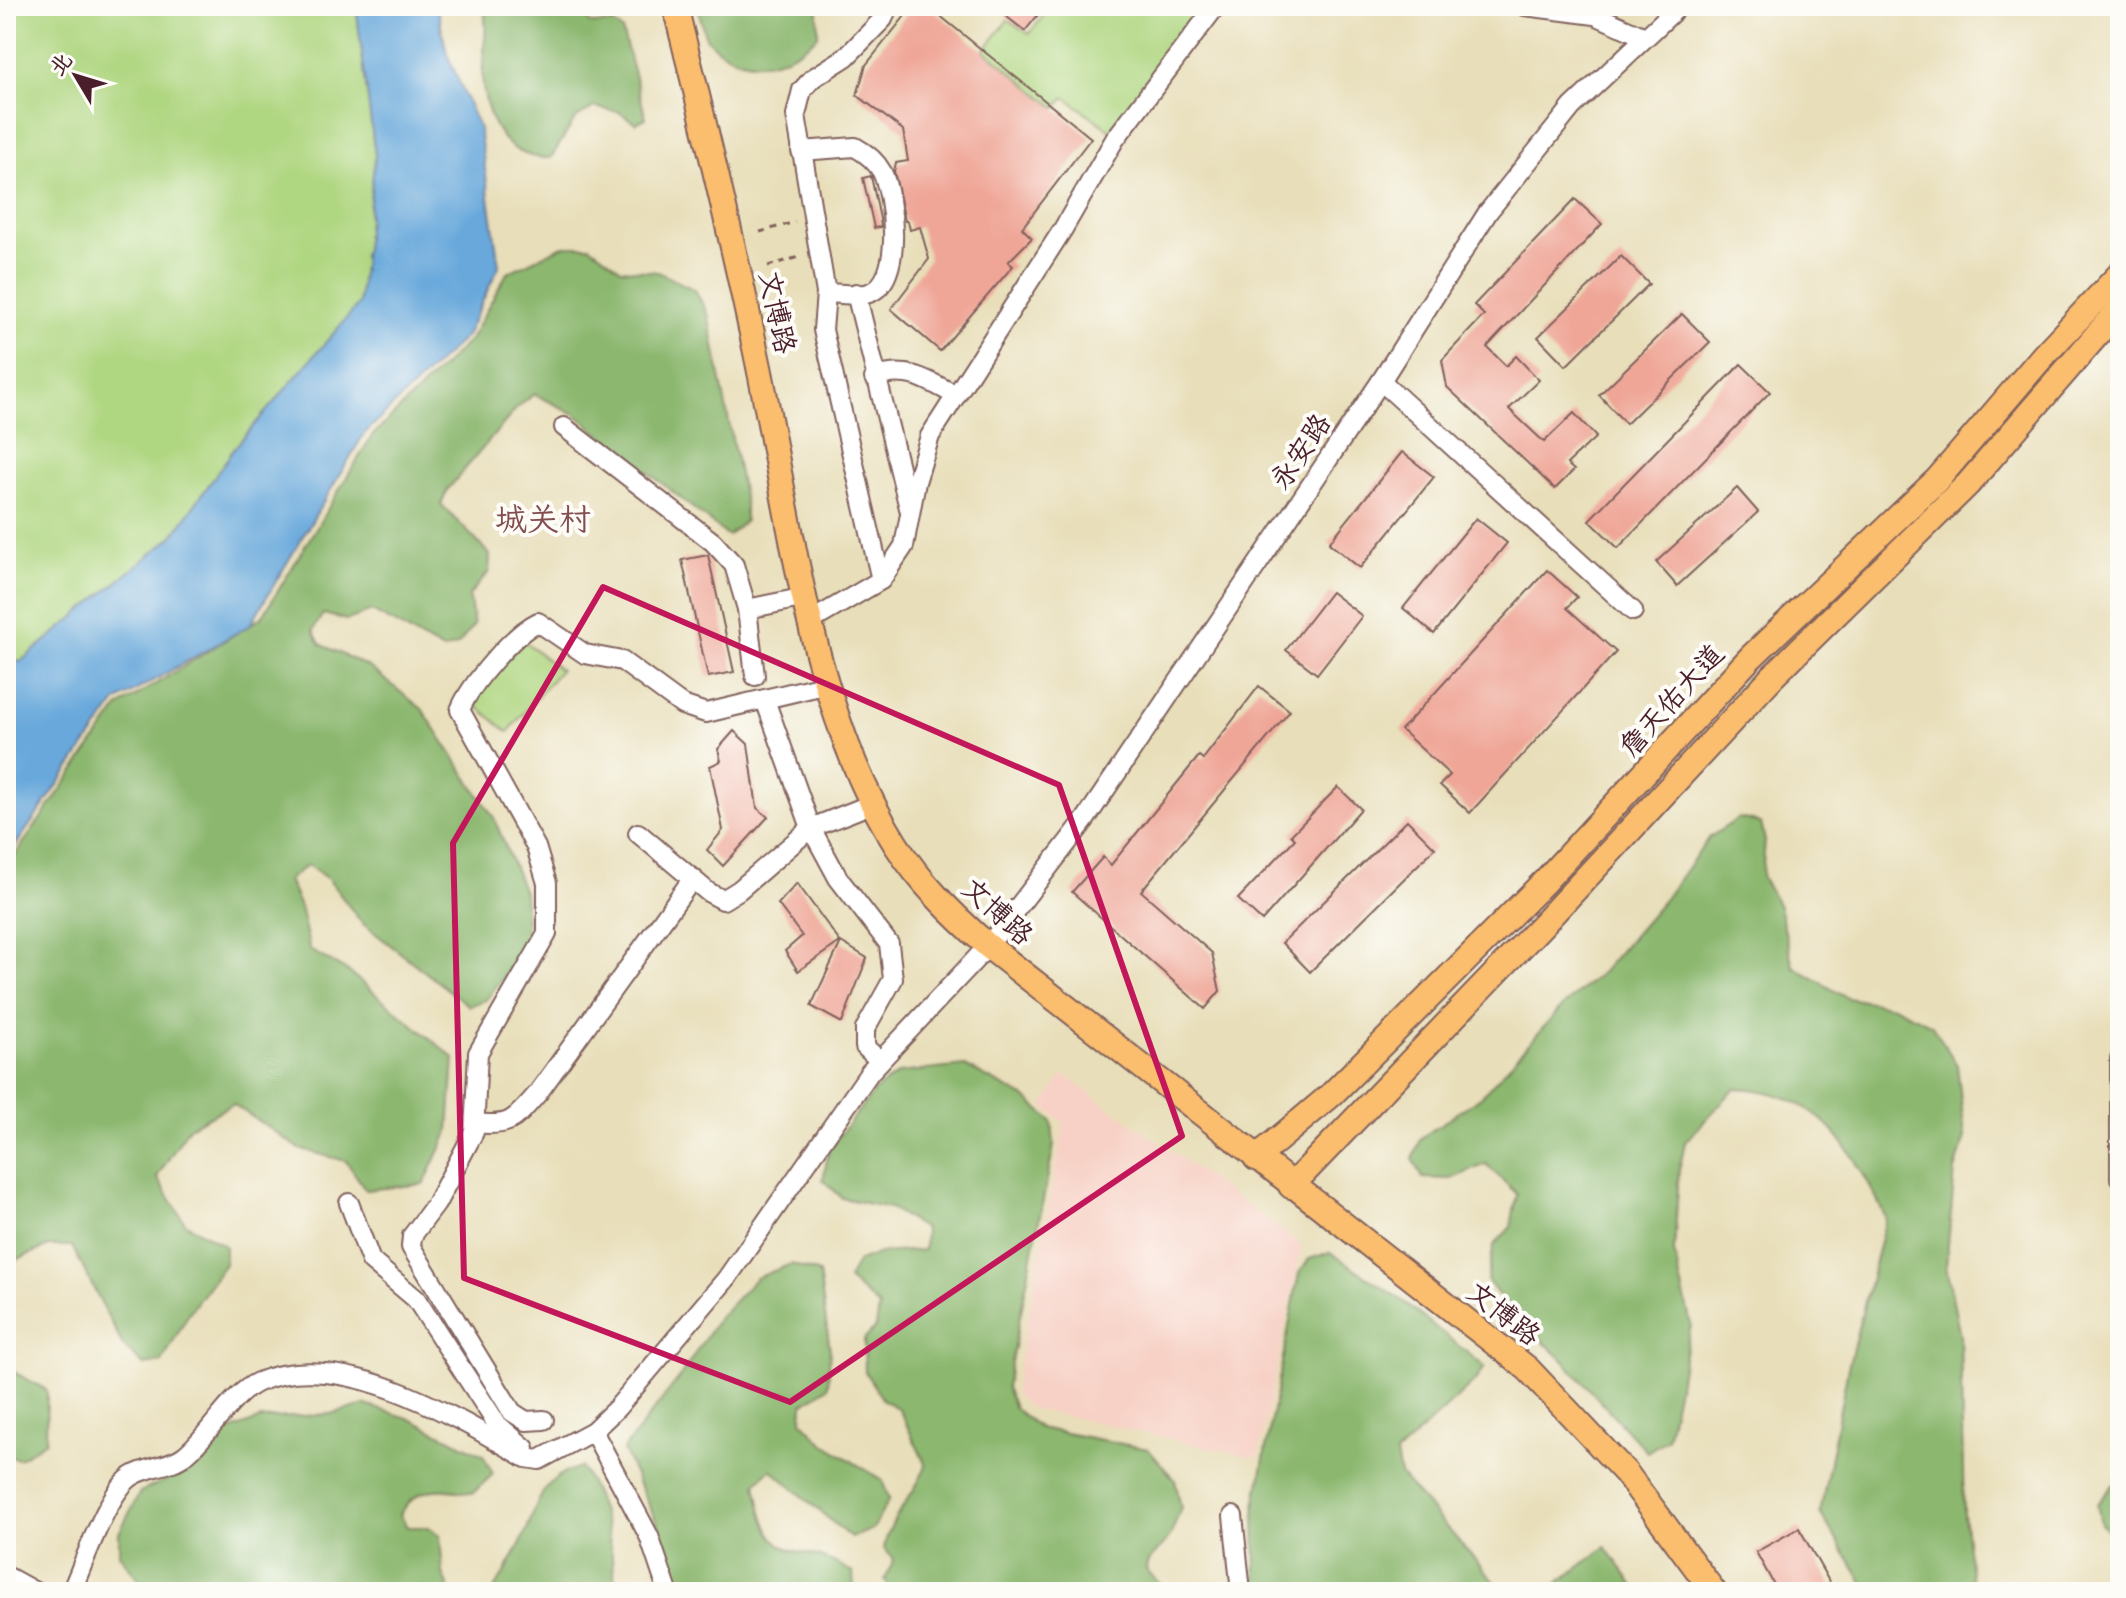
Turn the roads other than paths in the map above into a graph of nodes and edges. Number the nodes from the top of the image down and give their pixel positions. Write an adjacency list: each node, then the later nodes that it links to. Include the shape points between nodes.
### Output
1 (675, 6): 19 (main road, 文博路, via 727,213)
2 (888, 6): 7 (street, via 883,19 846,57 802,90 796,115)
3 (1216, 6): 14 (street, via 1115,139)
4 (1525, 6): 6 (street, via 1595,15)
5 (1679, 6): 6 (street, 永安路)
6 (1645, 37): 13 (street, 永安路, via 1572,107 1488,212)
7 (801, 151): 9 (street); 10 (street, via 855,147 882,174 894,250 890,269 869,293)
8 (2120, 274): 32 (main road, 詹天佑大道, via 1937,480 1750,658 1545,881 1331,1095)
9 (826, 293): 10 (street); 17 (street, via 823,330)
10 (856, 293): 12 (street)
11 (2120, 308): 34 (main road, 詹天佑大道, via 1968,484 1773,676)
12 (874, 378): 14 (street, via 906,371); 16 (street)
13 (1381, 381): 20 (street); 28 (street, 永安路, via 1085,820)
14 (955, 395): 16 (street, via 930,436)
15 (564, 427): 18 (street, via 725,553)
16 (911, 517): 17 (street, via 904,546)
17 (881, 580): 19 (street)
18 (747, 609): 19 (street); 21 (street)
19 (808, 609): 22 (main road, 文博路)
20 (1633, 611)
21 (755, 676)
22 (828, 684): 23 (street); 24 (main road, 文博路)
23 (765, 700): 25 (street); 31 (street, via 706,713 682,705 622,661 585,654 538,622 504,652 464,700 460,710 536,847 547,883 547,934 478,1053)
24 (874, 803): 25 (street); 28 (main road, 文博路, via 918,877)
25 (811, 828): 27 (street, via 723,900); 30 (street, via 838,878 889,944 893,979 865,1029 865,1047)
26 (638, 833): 27 (street)
27 (693, 878): 31 (street, via 538,1093 513,1121 502,1126)
28 (988, 946): 30 (street, 永安路); 32 (main road, 文博路)
29 (2120, 1059): 33 (street)
30 (880, 1061): 37 (street, 永安路, via 727,1278)
31 (475, 1123): 36 (street, via 436,1204 412,1236 411,1247 512,1412 526,1421)
32 (1256, 1158): 34 (main road, 文博路)
33 (2120, 1178)
34 (1291, 1186): 45 (main road, 文博路, via 1528,1369 1626,1473)
35 (349, 1203): 38 (street, via 371,1261 416,1299 497,1424)
36 (544, 1420)
37 (593, 1431): 38 (street, 永安路); 43 (street, via 649,1536)
38 (539, 1460): 42 (street, via 526,1458 440,1408 351,1377 290,1373 256,1383 184,1456 132,1476 115,1496)
39 (1233, 1516): 44 (street)
40 (6, 1576): 41 (street)
41 (35, 1592)
42 (71, 1592)
43 (668, 1592)
44 (1241, 1592)
45 (1714, 1592)

